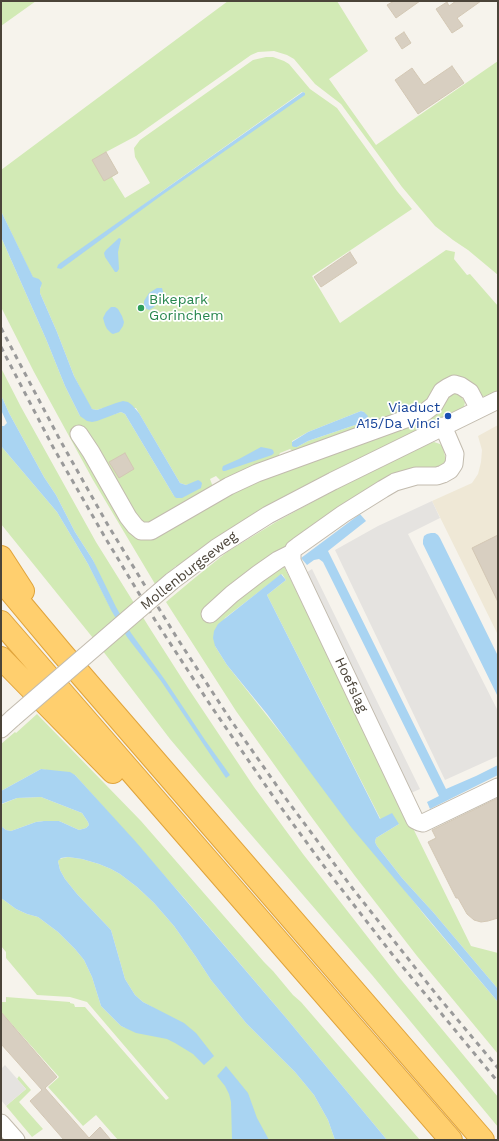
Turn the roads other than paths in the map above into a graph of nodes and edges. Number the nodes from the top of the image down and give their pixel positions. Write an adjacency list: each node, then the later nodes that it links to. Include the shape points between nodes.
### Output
1 (498, 400): 2 (street, Mollenburgseweg)
2 (479, 409): 3 (street, Mollenburgseweg); 4 (street, via 474,397 466,389 454,384 442,391 431,408 425,412 257,473 196,504 151,532 141,531 128,517)
3 (443, 426): 5 (street, via 455,454 454,464 450,470 437,476 416,476 395,482 343,514); 12 (street, Mollenburgseweg, bridge, via 268,515 216,548 172,581)
4 (79, 434)
5 (292, 553): 8 (street, via 258,574); 13 (street, Hoefslag, via 292,561 415,820 423,823)
6 (1, 557): 10 (highway)
7 (1, 580): 10 (highway)
8 (210, 614)
9 (1, 622): 14 (highway)
10 (62, 653): 18 (highway)
11 (1, 658): 14 (highway, via 120,779)
12 (7, 724)
13 (498, 787)
14 (164, 810): 17 (highway)
15 (1, 1123): 16 (street)
16 (16, 1140)
17 (451, 1140)
18 (483, 1140)

